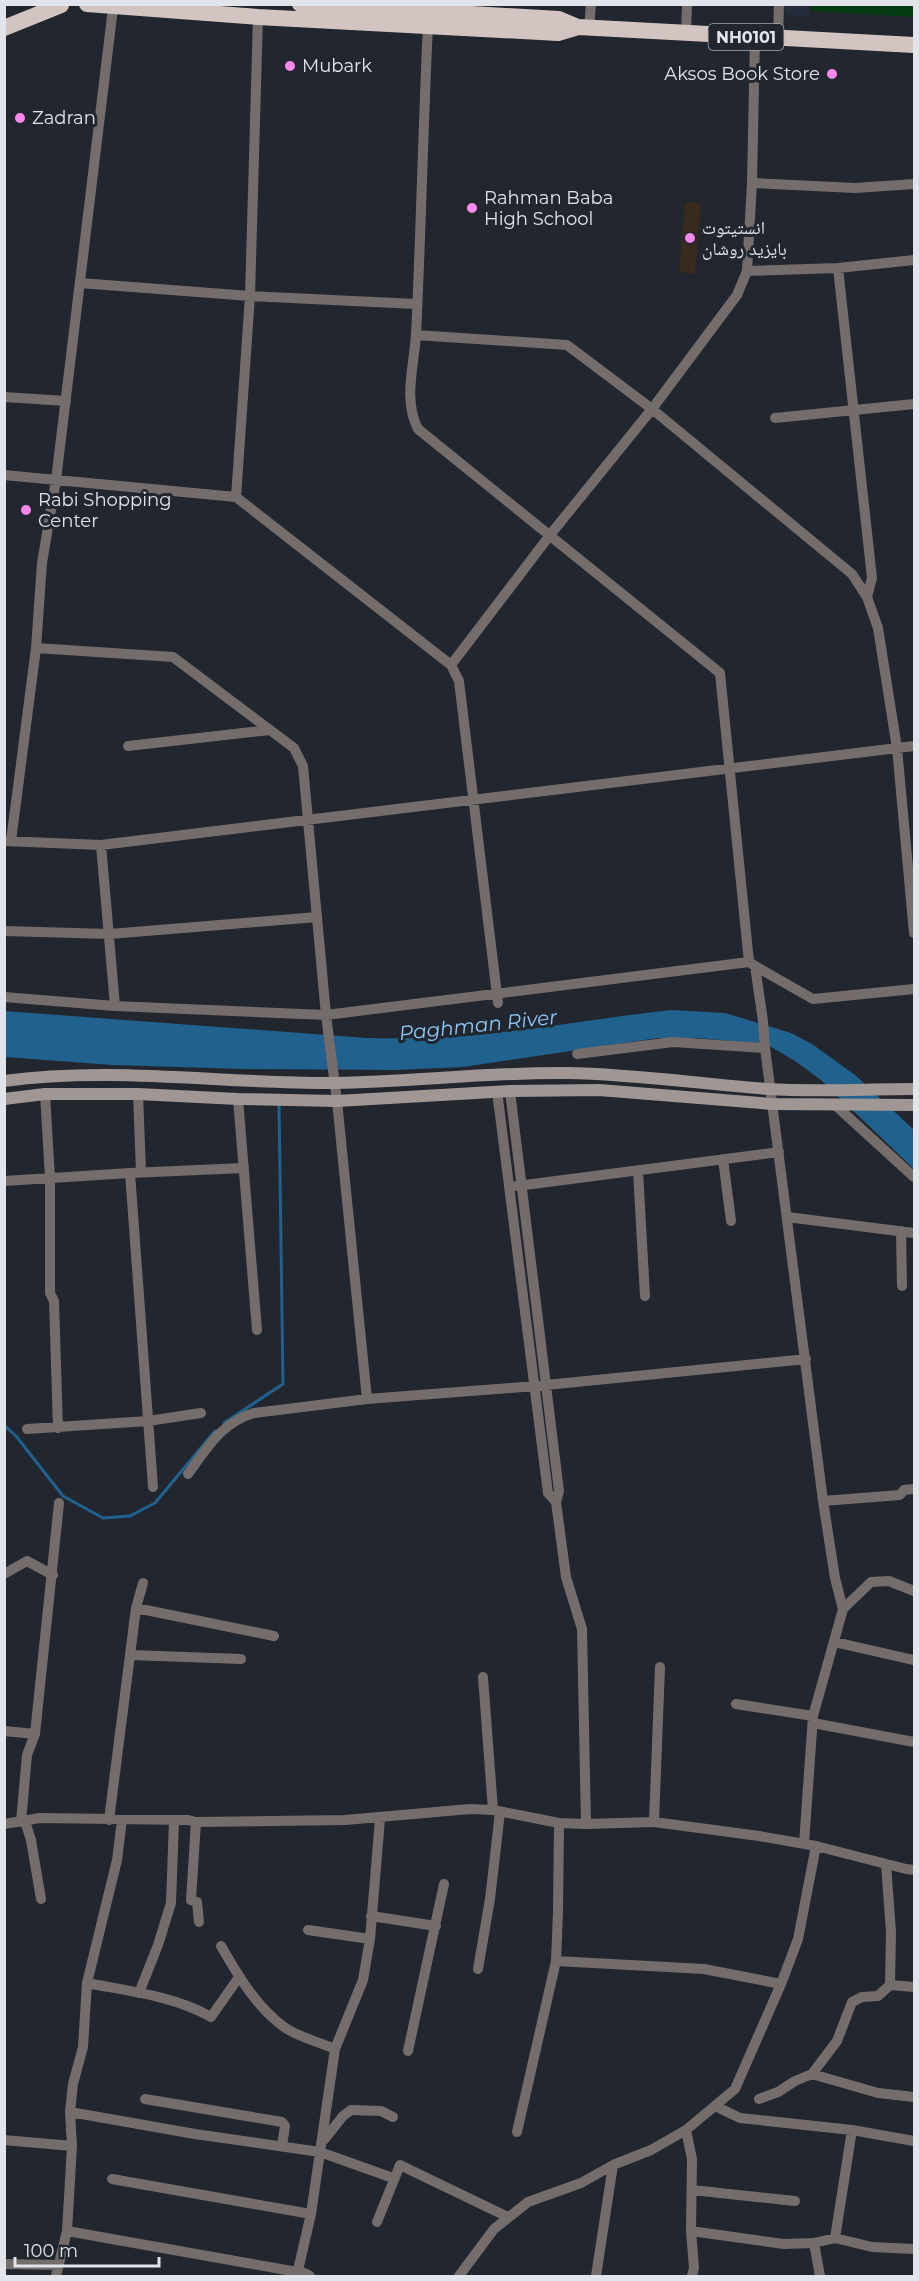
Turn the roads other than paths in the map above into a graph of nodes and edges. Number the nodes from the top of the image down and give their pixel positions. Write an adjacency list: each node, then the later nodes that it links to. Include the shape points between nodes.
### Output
1 (56, 4): 2 (highway)
2 (61, 4): 11 (highway)
3 (87, 4): 8 (highway, NH0101)
4 (300, 4): 9 (highway, NH0101)
5 (591, 4): 12 (street)
6 (687, 4): 13 (street)
7 (779, 4): 15 (street)
8 (113, 8): 10 (highway, NH0101); 22 (street)
9 (428, 14): 10 (highway, NH0101); 12 (highway, NH0101, via 559,19); 24 (street)
10 (258, 17): 23 (street)
11 (4, 28)
12 (584, 28): 13 (highway, NH0101)
13 (686, 33): 14 (highway, NH0101)
14 (755, 37): 15 (highway, NH0101); 17 (street)
15 (778, 38): 16 (highway, NH0101)
16 (915, 45)
17 (752, 183): 18 (street, via 855,188); 21 (street)
18 (915, 184)
19 (915, 260): 20 (street)
20 (838, 268): 21 (street); 30 (street)
21 (747, 271): 29 (street, via 737,295)
22 (80, 283): 23 (street); 27 (street)
23 (250, 296): 24 (street); 34 (street)
24 (416, 304): 25 (street)
25 (416, 335): 29 (street, via 567,345); 35 (street, via 410,400 418,429)
26 (4, 397): 27 (street)
27 (66, 401): 33 (street)
28 (915, 404): 30 (street)
29 (652, 409): 35 (street); 36 (street, via 852,574)
30 (854, 410): 31 (street); 36 (street, via 872,578)
31 (775, 418)
32 (4, 475): 33 (street)
33 (56, 480): 34 (street); 37 (street, via 42,563)
34 (236, 497): 38 (street)
35 (550, 535): 38 (street); 43 (street, via 720,673)
36 (867, 597): 42 (street, via 878,628)
37 (36, 648): 39 (street, via 173,657); 46 (street)
38 (451, 665): 44 (street, via 459,681)
39 (270, 730): 40 (street); 45 (street, via 294,748 303,766)
40 (128, 746)
41 (915, 746): 42 (street)
42 (897, 748): 43 (street); 50 (street)
43 (728, 770): 44 (street); 52 (street)
44 (475, 798): 45 (street); 55 (street)
45 (309, 819): 47 (street); 48 (street)
46 (8, 841): 47 (street)
47 (101, 845): 51 (street)
48 (317, 917): 51 (street); 57 (street)
49 (4, 931): 51 (street)
50 (915, 933)
51 (110, 934): 56 (street)
52 (752, 964): 53 (street, via 813,999); 55 (street); 58 (street)
53 (915, 989)
54 (4, 997): 56 (street)
55 (497, 997): 57 (street)
56 (115, 1006): 57 (street)
57 (326, 1015): 61 (street)
58 (765, 1047): 59 (street, via 673,1042); 62 (street)
59 (577, 1054)
60 (4, 1081): 61 (main road, via 48,1075 135,1074)
61 (334, 1083): 62 (main road, via 570,1073); 69 (street)
62 (770, 1089): 63 (main road); 70 (street)
63 (915, 1089)
64 (504, 1091): 69 (main road); 70 (main road, via 599,1090); 81 (street); 82 (street)
65 (45, 1094): 66 (main road); 67 (main road); 79 (street)
66 (138, 1094): 68 (main road); 77 (street)
67 (4, 1099)
68 (238, 1099): 69 (main road); 75 (street)
69 (337, 1101): 93 (street)
70 (772, 1104): 71 (main road); 73 (street)
71 (834, 1104): 72 (main road); 78 (street)
72 (915, 1105)
73 (779, 1152): 74 (street); 83 (street)
74 (723, 1159): 76 (street); 84 (street)
75 (244, 1168): 77 (street); 89 (street)
76 (638, 1171): 81 (street); 88 (street)
77 (136, 1172): 79 (street); 95 (street)
78 (915, 1177)
79 (50, 1178): 80 (street); 96 (street, via 50,1293 54,1301)
80 (4, 1181)
81 (523, 1186): 82 (street); 91 (street)
82 (510, 1187): 92 (street)
83 (786, 1217): 85 (street); 90 (street)
84 (731, 1221)
85 (901, 1231): 86 (street); 87 (street)
86 (915, 1233)
87 (902, 1286)
88 (645, 1296)
89 (257, 1330)
90 (806, 1359): 91 (street); 101 (street)
91 (548, 1385): 92 (street); 102 (street, via 559,1491)
92 (536, 1386): 93 (street); 102 (street, via 548,1493)
93 (367, 1399): 98 (street, via 240,1417 213,1438)
94 (201, 1413): 95 (street)
95 (148, 1422): 96 (street); 99 (street)
96 (58, 1428): 97 (street)
97 (27, 1429)
98 (188, 1474)
99 (153, 1487)
100 (915, 1489): 101 (street, via 904,1490 900,1495)
101 (823, 1501): 109 (street)
102 (556, 1502): 132 (street, via 566,1577 582,1629)
103 (59, 1503): 105 (street)
104 (4, 1574): 105 (street, via 27,1561)
105 (53, 1575): 120 (street)
106 (143, 1582): 108 (street)
107 (915, 1591): 109 (street, via 888,1581 871,1582)
108 (136, 1608): 110 (street); 112 (street)
109 (843, 1609): 111 (street)
110 (273, 1636)
111 (835, 1642): 114 (street); 118 (street)
112 (130, 1656): 113 (street); 124 (street)
113 (241, 1659)
114 (915, 1660)
115 (660, 1667): 129 (street)
116 (483, 1677): 122 (street)
117 (736, 1704): 118 (street)
118 (813, 1719): 121 (street); 133 (street)
119 (4, 1731): 120 (street)
120 (35, 1734): 126 (street, via 27,1755)
121 (915, 1742)
122 (497, 1811): 123 (street, via 470,1809); 130 (street); 146 (street, via 490,1899)
123 (380, 1819): 128 (street); 139 (street)
124 (109, 1820): 125 (street); 126 (street)
125 (122, 1820): 127 (street); 148 (street, via 117,1860)
126 (23, 1821): 131 (street); 138 (street, via 31,1840)
127 (174, 1821): 128 (street); 152 (street, via 171,1903)
128 (196, 1822): 140 (street, via 191,1900 197,1902)
129 (654, 1822): 132 (street); 133 (street)
130 (559, 1823): 132 (street); 145 (street)
131 (4, 1824)
132 (586, 1824)
133 (804, 1844): 134 (street)
134 (816, 1846): 135 (street); 149 (street, via 798,1939)
135 (886, 1864): 136 (street); 150 (street)
136 (915, 1870)
137 (444, 1884): 141 (street)
138 (41, 1899)
139 (371, 1916): 141 (street); 143 (street)
140 (199, 1922)
141 (436, 1926): 154 (street)
142 (308, 1930): 143 (street)
143 (370, 1939): 153 (street, via 363,1980)
144 (221, 1946): 147 (street)
145 (556, 1961): 149 (street, via 704,1969); 164 (street)
146 (478, 1969)
147 (239, 1977): 152 (street, via 211,2017 193,2007); 153 (street, via 284,2027)
148 (87, 1983): 152 (street); 160 (street, via 83,2047)
149 (781, 1984): 159 (street, via 735,2090)
150 (890, 1985): 151 (street); 155 (street, via 878,1996 852,2002 837,2041)
151 (915, 1987)
152 (139, 1993)
153 (335, 2049): 169 (street)
154 (408, 2050)
155 (812, 2074): 156 (street, via 878,2093); 158 (street)
156 (915, 2097)
157 (146, 2099): 168 (street, via 282,2122)
158 (759, 2099)
159 (715, 2106): 162 (street); 163 (street, via 740,2118)
160 (70, 2112): 167 (street); 168 (street)
161 (393, 2117): 169 (street, via 381,2111 351,2110)
162 (686, 2130): 170 (street); 173 (street, via 692,2159)
163 (852, 2130): 166 (street); 180 (street)
164 (517, 2132)
165 (4, 2140): 167 (street)
166 (915, 2141)
167 (72, 2146): 178 (street)
168 (282, 2146): 169 (street)
169 (321, 2147): 171 (street); 175 (street)
170 (613, 2165): 176 (street, via 581,2183 528,2202); 189 (street)
171 (393, 2178): 176 (street, via 400,2165); 177 (street)
172 (112, 2179): 175 (street)
173 (692, 2190): 174 (street); 179 (street)
174 (795, 2201)
175 (311, 2214): 185 (street)
176 (508, 2217): 188 (street)
177 (377, 2222)
178 (67, 2231): 184 (street); 185 (street)
179 (691, 2231): 181 (street, via 784,2244); 190 (street)
180 (835, 2238): 181 (street); 182 (street, via 872,2247)
181 (814, 2243): 191 (street)
182 (915, 2249)
183 (4, 2264): 184 (street)
184 (58, 2265): 186 (street)
185 (294, 2273): 187 (street)
186 (56, 2277)
187 (309, 2277)
188 (459, 2277)
189 (596, 2277)
190 (692, 2277)
191 (820, 2277)

